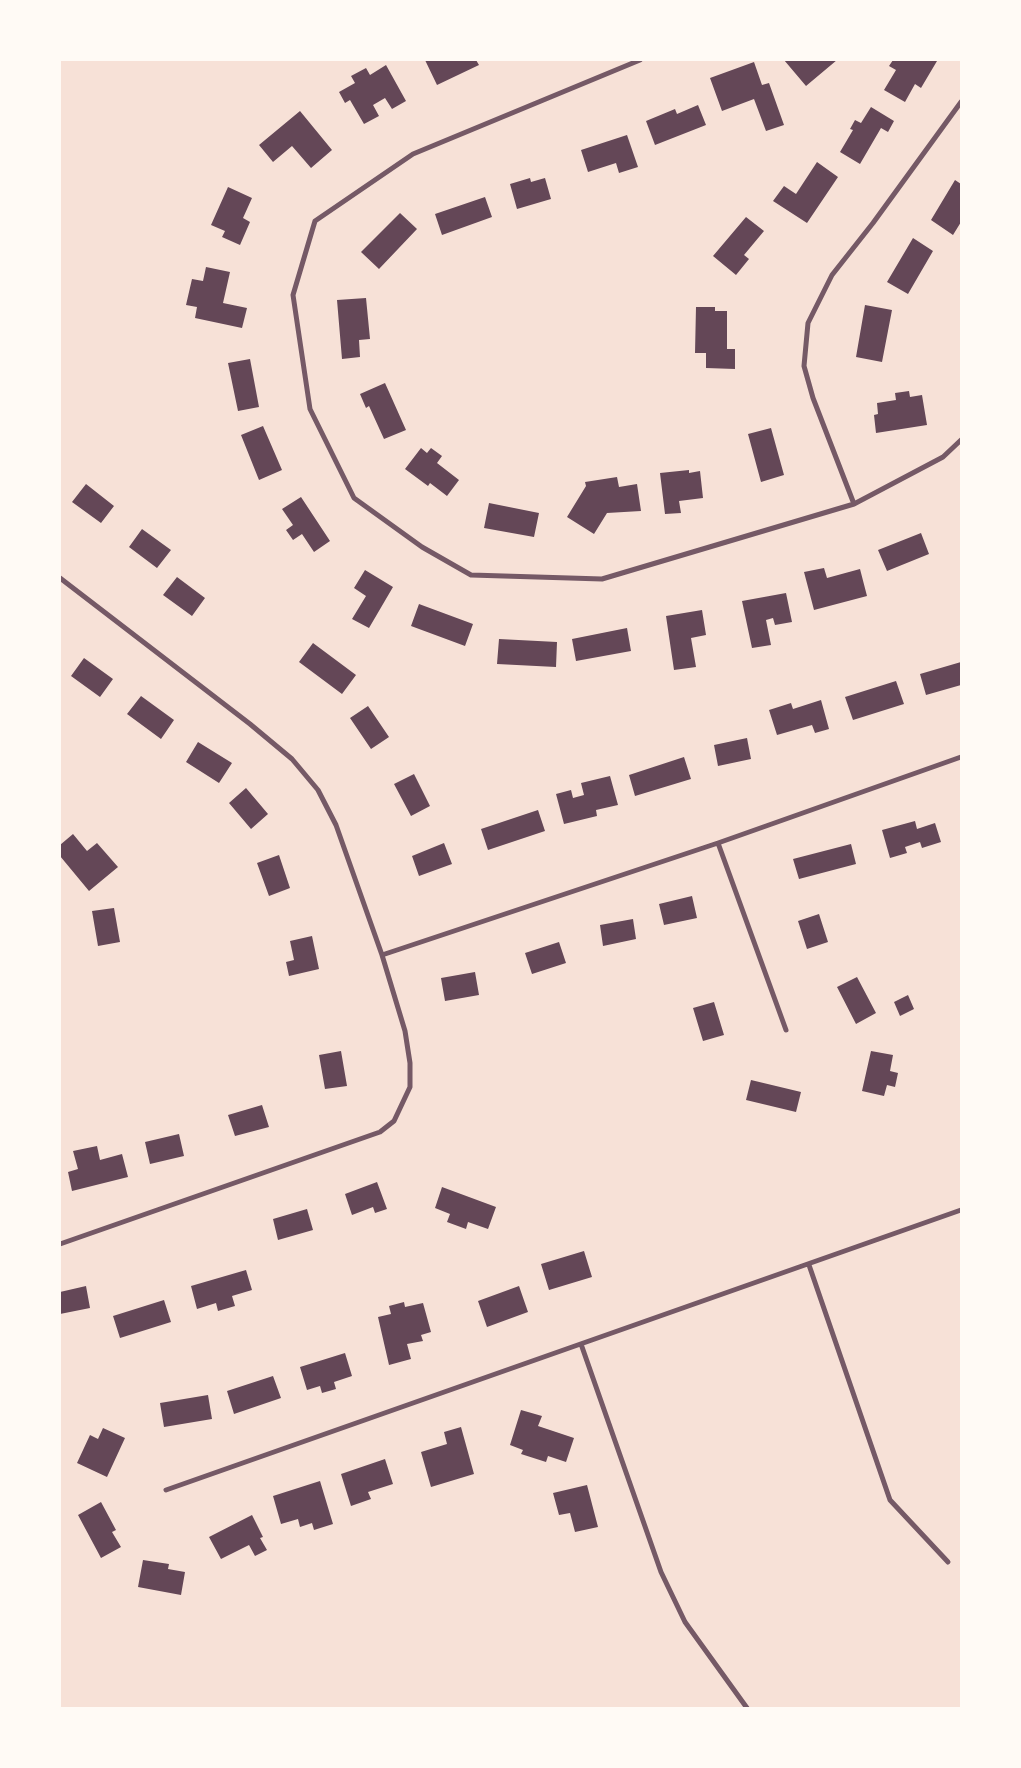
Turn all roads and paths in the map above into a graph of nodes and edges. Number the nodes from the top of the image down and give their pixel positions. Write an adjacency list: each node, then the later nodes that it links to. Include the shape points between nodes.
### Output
1 (640, 60): 4 (street, via 413,154 316,221 293,295 310,409 354,498 422,546 471,575 602,579)
2 (961, 102): 4 (street, via 832,275 808,323 804,366)
3 (961, 440): 4 (street, via 943,457)
4 (854, 504)
5 (60, 578): 8 (street, via 250,724 308,778 336,825)
6 (961, 757): 7 (street)
7 (718, 842): 8 (street); 9 (street)
8 (382, 955): 11 (street, via 405,1031 410,1063 410,1087 394,1121 380,1132 347,1145)
9 (786, 1030)
10 (961, 1210): 12 (street)
11 (60, 1244)
12 (809, 1264): 13 (street); 15 (street, via 890,1500)
13 (581, 1344): 14 (street); 16 (street, via 661,1572 685,1622)
14 (166, 1490)
15 (948, 1562)
16 (747, 1708)

